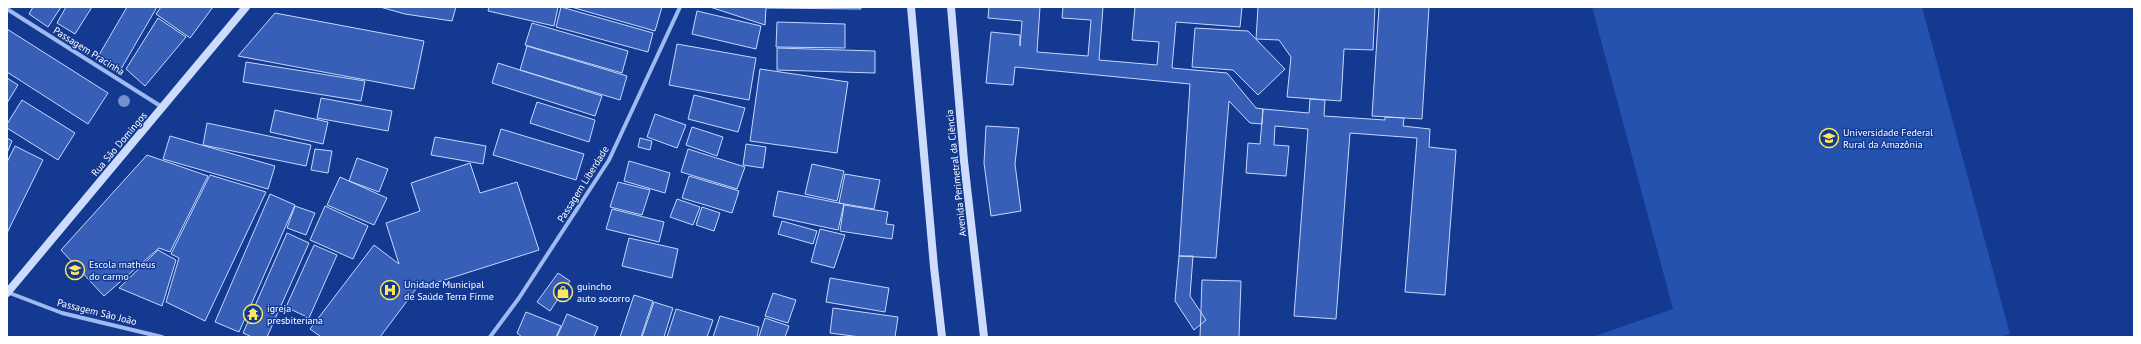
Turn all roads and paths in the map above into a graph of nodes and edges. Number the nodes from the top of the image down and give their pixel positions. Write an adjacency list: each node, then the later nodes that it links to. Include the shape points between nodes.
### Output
1 (246, 7): 6 (main road, Rua São Domingos)
2 (680, 7): 9 (street, Passagem Liberdade, via 609,160 519,298)
3 (911, 7): 10 (main road)
4 (951, 7): 11 (main road, Avenida Perimetral da Ciência, via 964,161)
5 (7, 9): 6 (street, Passagem Pracinha)
6 (162, 107): 7 (main road, Rua São Domingos)
7 (7, 292): 8 (street, Passagem São João, via 62,313)
8 (162, 337)
9 (490, 337)
10 (942, 337)
11 (984, 337)

